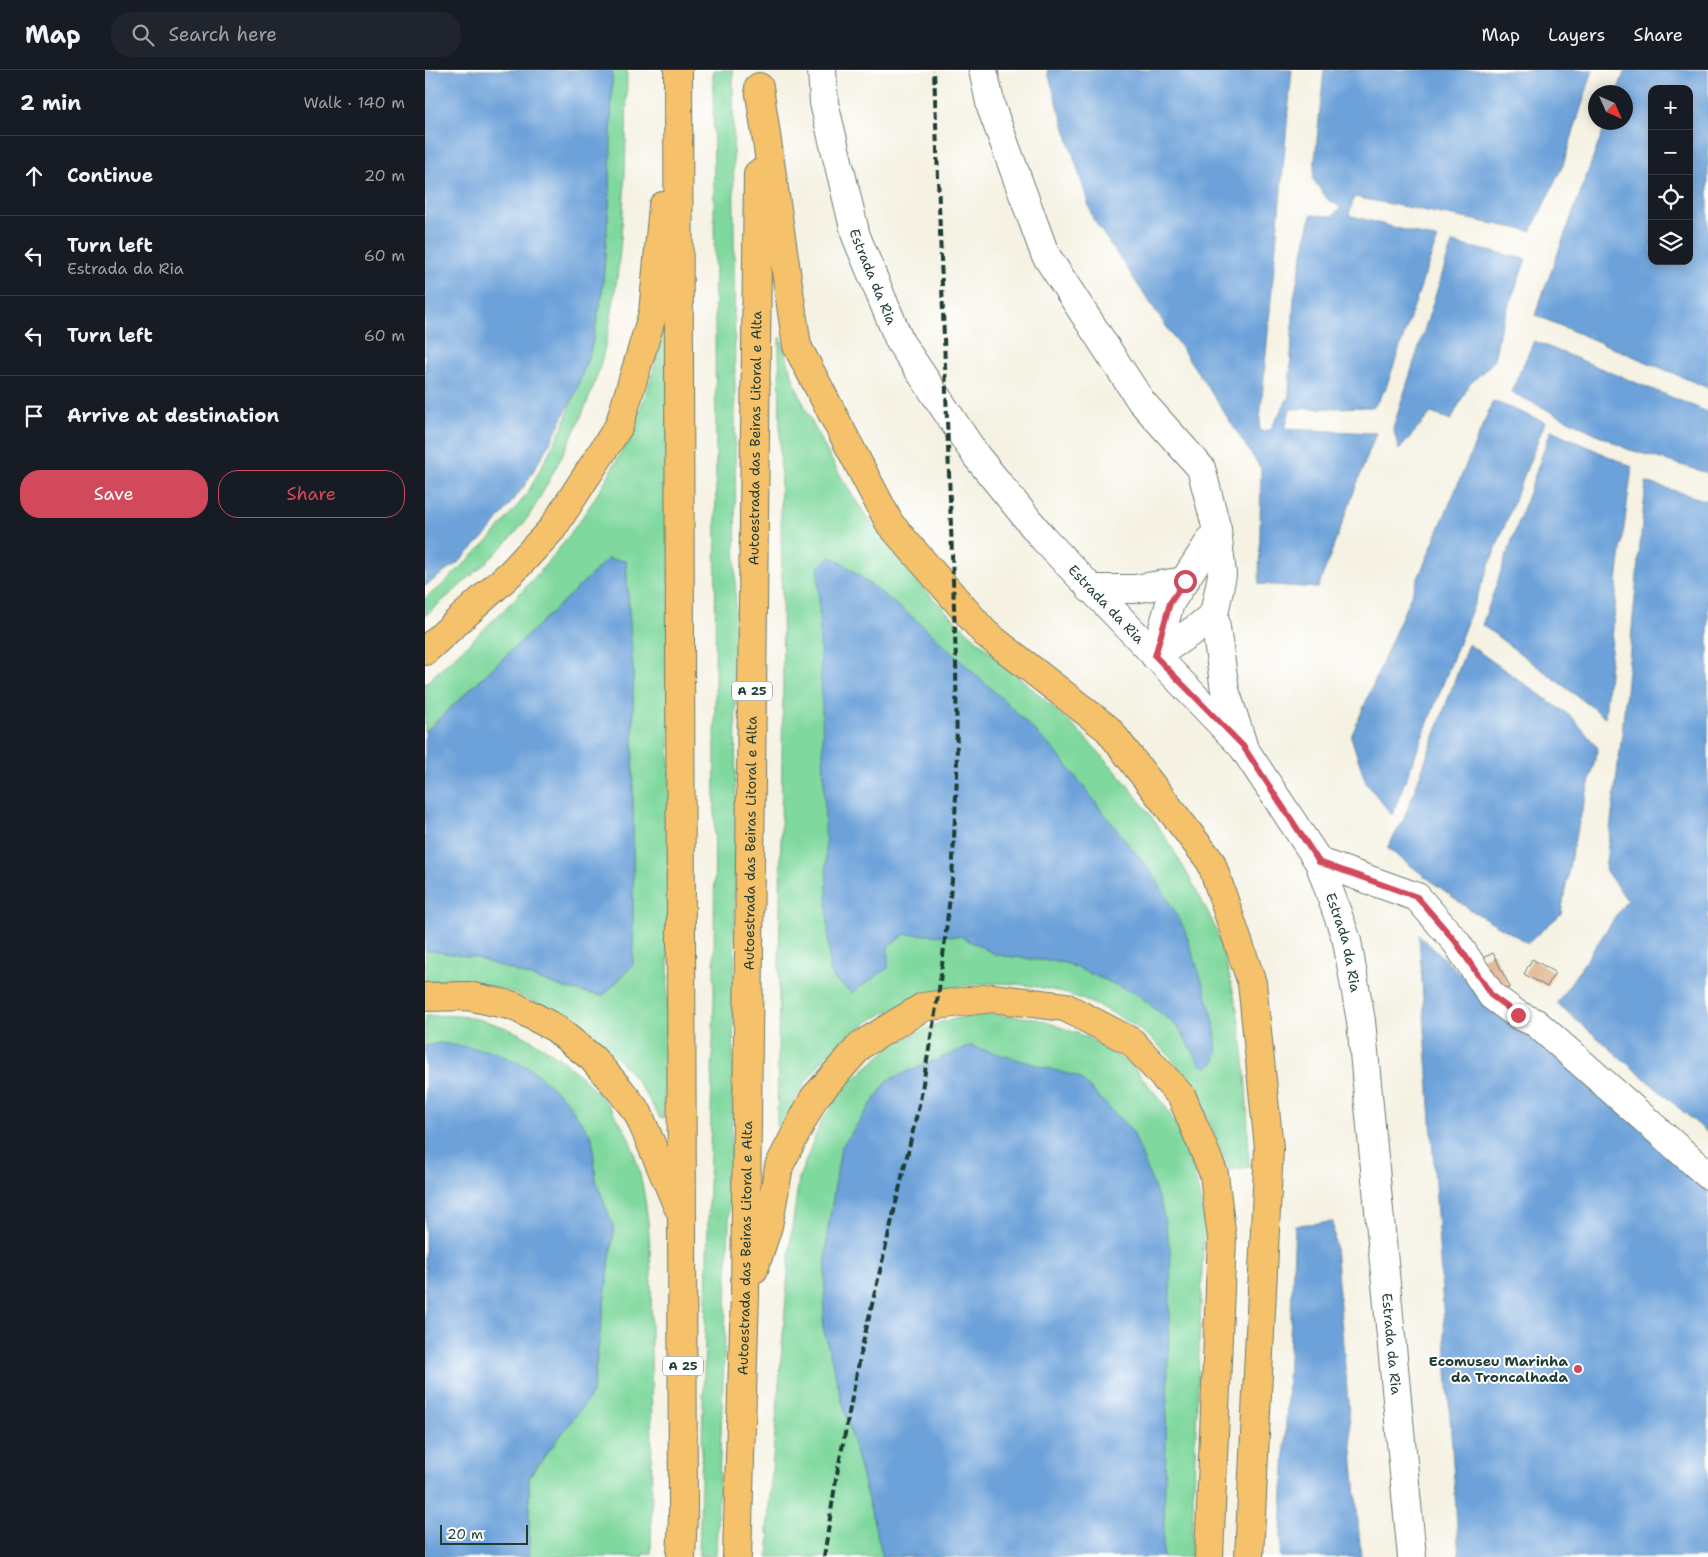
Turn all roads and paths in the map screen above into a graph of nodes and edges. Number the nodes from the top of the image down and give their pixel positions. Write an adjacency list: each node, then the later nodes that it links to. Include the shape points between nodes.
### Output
1 (677, 70): 9 (highway, via 653,313 619,426 552,529 512,572); 15 (highway, A 25)
2 (822, 70): 7 (street, Estrada da Ria, via 824,103 856,236 900,342 977,457 1043,538)
3 (983, 70): 5 (street, via 991,107 1045,254 1141,401 1201,468)
4 (759, 79): 16 (highway, Autoestrada das Beiras Litoral e Alta / A 25); 20 (highway, via 797,346 891,524 985,633 1109,729 1211,862 1252,983 1269,1148)
5 (1217, 530): 6 (street); 8 (street, via 1222,575)
6 (1185, 581): 7 (street, via 1134,590); 10 (street, via 1170,603)
7 (1090, 588): 10 (street, Estrada da Ria)
8 (1214, 614): 10 (street); 11 (street, via 1225,690)
9 (425, 651)
10 (1155, 656): 11 (street, Estrada da Ria)
11 (1243, 746): 12 (street, Estrada da Ria)
12 (1319, 862): 14 (street, via 1417,897 1456,942 1492,996 1518,1015 1536,1023); 21 (street, Estrada da Ria, via 1347,940 1361,1021)
13 (425, 997): 15 (highway, via 468,996 514,1006 555,1028 592,1058 638,1113)
14 (1708, 1175)
15 (682, 1216): 17 (highway, A 25)
16 (745, 1294): 18 (highway, Autoestrada das Beiras Litoral e Alta / A 25); 19 (highway, via 768,1226 779,1166 814,1098 861,1045 923,1007 992,998 1065,1007 1132,1042 1182,1097 1214,1174 1222,1239)
17 (681, 1557)
18 (737, 1557)
19 (1209, 1557)
20 (1249, 1557)
21 (1412, 1557)

